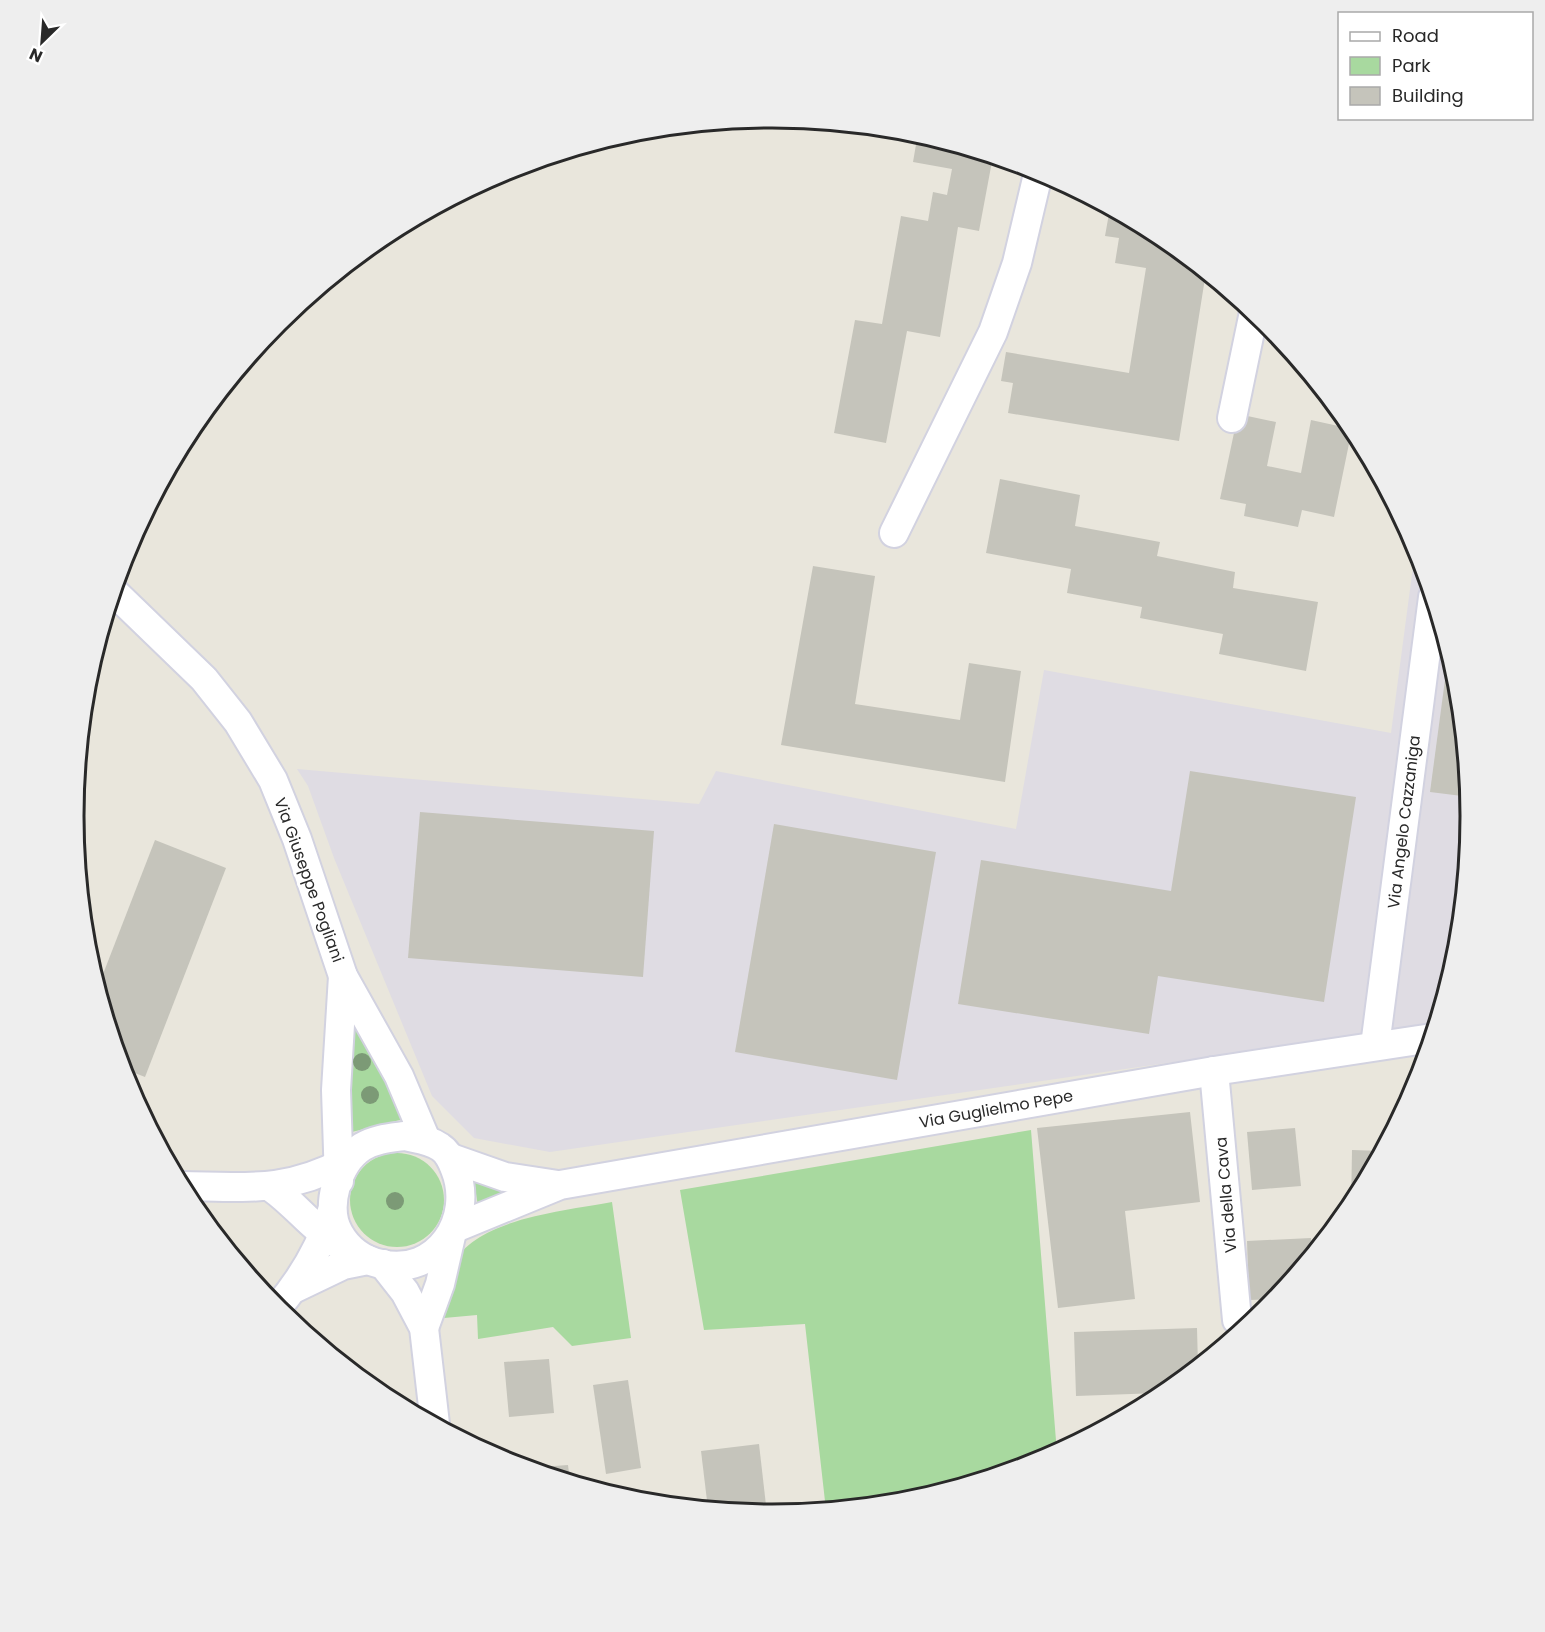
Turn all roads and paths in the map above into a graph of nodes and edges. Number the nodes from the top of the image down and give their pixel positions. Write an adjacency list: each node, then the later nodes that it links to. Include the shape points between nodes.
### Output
1 (1037, 180): 4 (street, via 1015,271 993,332)
2 (1252, 322): 3 (street)
3 (1232, 418)
4 (894, 533)
5 (120, 598): 7 (street, Via Giuseppe Pogliani, via 204,679 244,732 273,780)
6 (1431, 615): 9 (street, Via Angelo Cazzaniga)
7 (343, 976): 11 (street, Via Giuseppe Pogliani, via 399,1076); 13 (street, Via Giuseppe Pogliani)
8 (1422, 1041): 9 (street, Via Guglielmo Pepe)
9 (1375, 1046): 10 (street, Via Guglielmo Pepe)
10 (1214, 1071): 14 (street, Via Guglielmo Pepe); 21 (street, Via della Cava)
11 (426, 1140): 12 (street); 13 (street, via 405,1136 383,1138)
12 (451, 1158): 14 (street, Via Guglielmo Pepe, via 505,1177); 18 (street, via 461,1198)
13 (335, 1165): 16 (street, via 297,1183); 17 (street)
14 (560, 1185): 18 (street, Via Guglielmo Pepe)
15 (192, 1186): 16 (street)
16 (272, 1188): 17 (street)
17 (321, 1232): 19 (street, via 336,1228); 20 (street)
18 (453, 1232): 19 (street, via 431,1256 417,1263 401,1266); 22 (street)
19 (368, 1259): 20 (street, via 343,1265); 22 (street, via 405,1292)
20 (285, 1299)
21 (1237, 1320)
22 (424, 1328): 23 (street)
23 (434, 1415)

